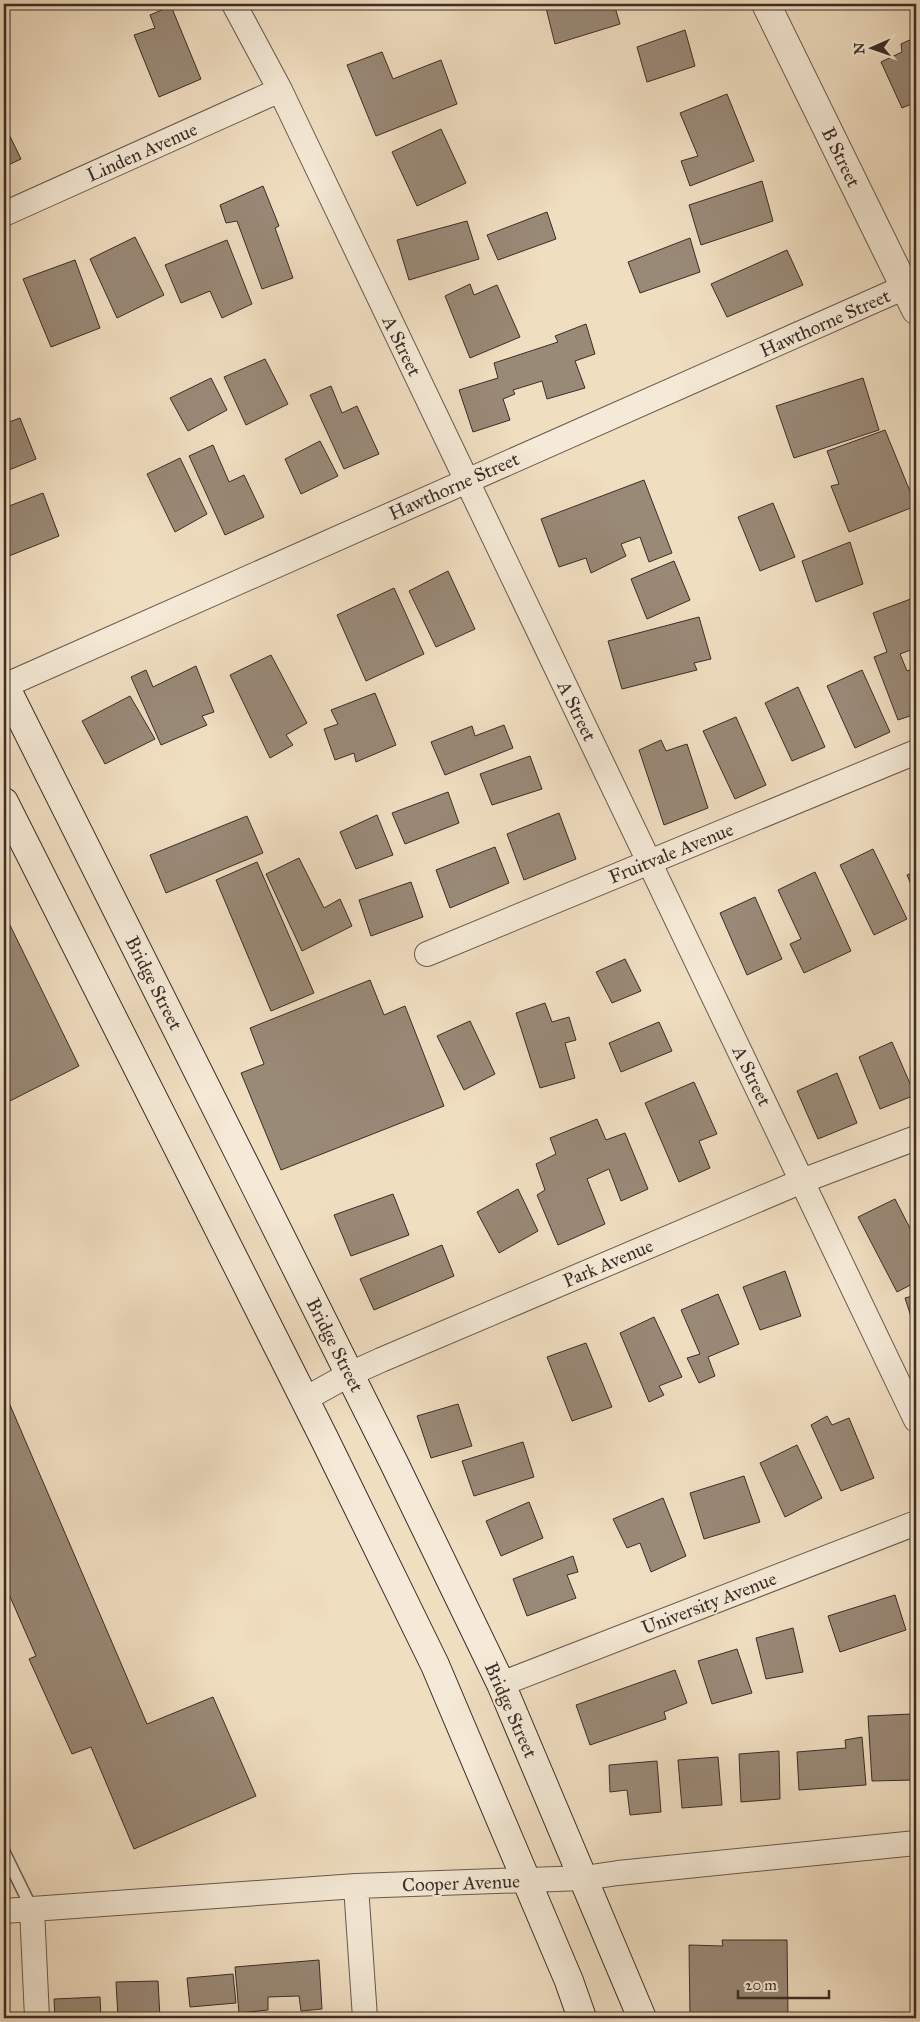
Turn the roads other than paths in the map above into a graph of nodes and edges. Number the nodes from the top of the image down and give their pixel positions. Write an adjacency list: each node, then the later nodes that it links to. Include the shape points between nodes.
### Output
1 (234, 4): 3 (street, A Street)
2 (766, 4): 5 (main road, B Street)
3 (280, 90): 4 (street, Linden Avenue); 6 (street, A Street)
4 (4, 214)
5 (911, 298): 6 (street, Hawthorne Street)
6 (467, 480): 7 (street, Hawthorne Street); 10 (street, A Street)
7 (4, 685): 14 (main road, Bridge Street)
8 (916, 752): 10 (street, Fruitvale Avenue)
9 (4, 802): 15 (main road)
10 (650, 862): 11 (street, Fruitvale Avenue); 13 (street, A Street)
11 (426, 954)
12 (916, 1138): 13 (street, Park Avenue)
13 (802, 1181): 14 (street, Park Avenue); 16 (street, A Street)
14 (350, 1374): 15 (street, Park Avenue); 18 (main road, Bridge Street)
15 (305, 1399): 22 (main road, via 435,1665)
16 (916, 1420)
17 (916, 1524): 18 (street, University Avenue)
18 (501, 1684): 21 (main road, Bridge Street)
19 (916, 1843): 21 (street, Cooper Avenue)
20 (4, 1852): 24 (lane)
21 (584, 1878): 22 (street, Cooper Avenue); 29 (main road, Bridge Street)
22 (526, 1881): 23 (street, Cooper Avenue); 28 (main road)
23 (356, 1886): 24 (street, Cooper Avenue); 27 (street)
24 (32, 1909): 25 (street, Cooper Avenue); 26 (street)
25 (4, 1911)
26 (37, 2018)
27 (365, 2018)
28 (582, 2018)
29 (642, 2018)

